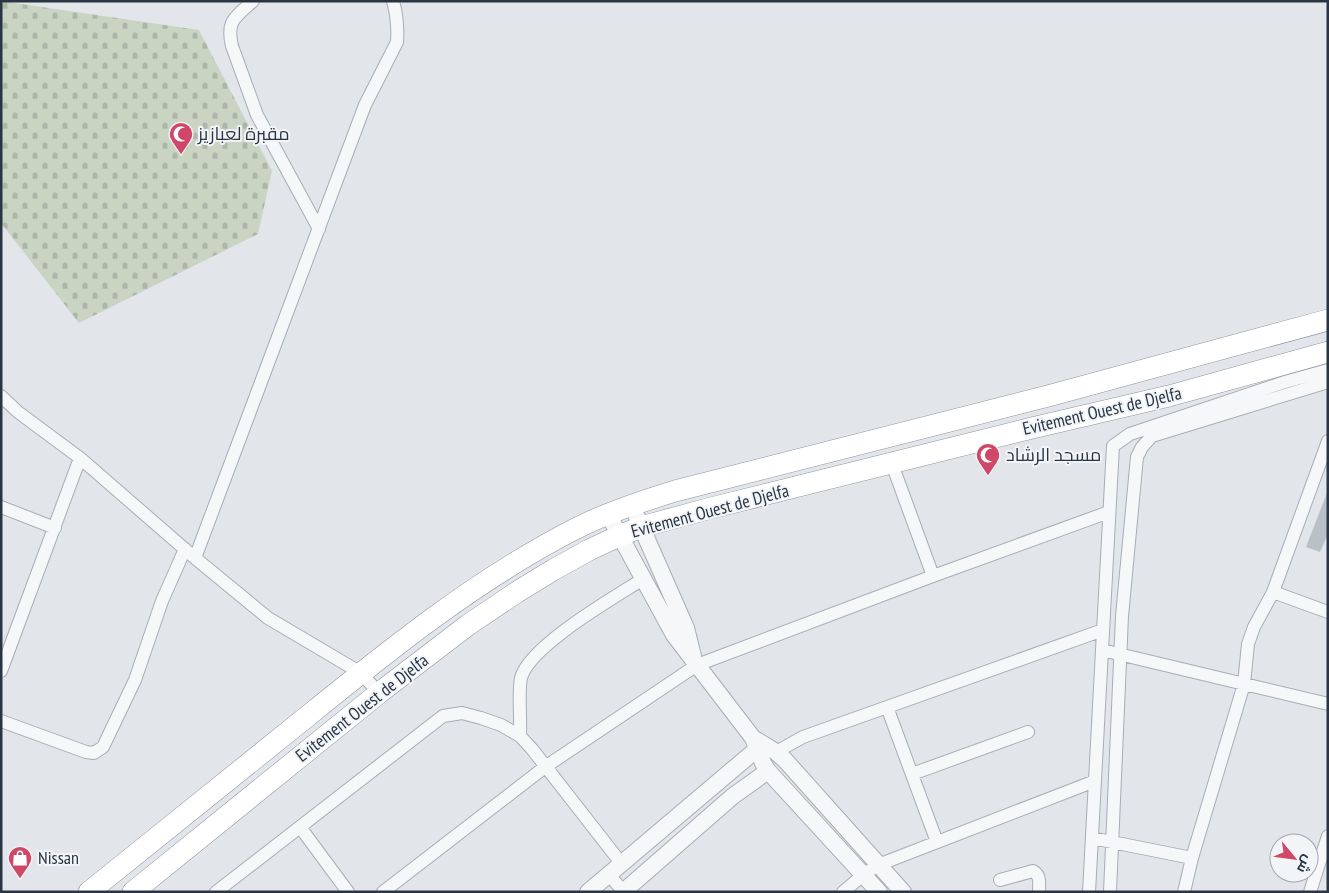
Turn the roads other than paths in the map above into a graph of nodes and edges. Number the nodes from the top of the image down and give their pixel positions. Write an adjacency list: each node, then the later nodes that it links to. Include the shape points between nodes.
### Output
1 (253, 1): 3 (street, via 230,23 232,46 257,115)
2 (393, 1): 3 (street, via 397,15 396,42 365,105)
3 (319, 229): 19 (street)
4 (1328, 320): 12 (highway)
5 (1328, 352): 11 (highway, Evitement Ouest de Djelfa, via 1169,396)
6 (1328, 370): 14 (street, via 1130,434 1113,446)
7 (1328, 382): 26 (street, via 1152,436 1142,447 1137,457)
8 (1, 396): 10 (street)
9 (1328, 441): 22 (street)
10 (80, 458): 17 (street); 19 (street)
11 (892, 464): 16 (highway, Evitement Ouest de Djelfa); 20 (street)
12 (632, 504): 15 (highway); 16 (street)
13 (1, 507): 17 (street)
14 (1109, 512): 20 (street); 24 (street)
15 (608, 514): 18 (street); 29 (highway, via 573,530 470,593)
16 (641, 527): 18 (highway, Evitement Ouest de Djelfa); 27 (street, via 686,628)
17 (55, 528): 28 (street)
18 (619, 536): 21 (street); 31 (highway, Evitement Ouest de Djelfa, via 517,592)
19 (190, 554): 29 (street, via 268,618); 34 (street, via 162,601 135,680 103,747 94,753 86,752)
20 (933, 576): 27 (street)
21 (643, 579): 27 (street, via 674,635); 36 (street, via 570,626 527,665 521,678)
22 (1273, 592): 23 (street); 30 (street, via 1248,644)
23 (1328, 612)
24 (1103, 630): 25 (street); 33 (street)
25 (1102, 650): 26 (street); 42 (street)
26 (1120, 654): 30 (street); 47 (street)
27 (695, 662): 37 (street); 39 (street)
28 (1, 671)
29 (361, 673): 31 (street); 54 (highway)
30 (1244, 684): 32 (street); 48 (street)
31 (379, 694): 55 (highway, Evitement Ouest de Djelfa)
32 (1328, 704)
33 (887, 707): 38 (street, via 803,737); 41 (street)
34 (1, 721)
35 (1028, 732): 41 (street)
36 (520, 736): 39 (street); 43 (street, via 501,725 462,713 444,716)
37 (755, 744): 38 (street); 40 (street); 50 (street)
38 (776, 752): 49 (street)
39 (545, 767): 50 (street); 58 (street)
40 (768, 771): 51 (street); 53 (street, via 733,796)
41 (912, 774): 46 (street)
42 (1095, 781): 44 (street); 46 (street)
43 (300, 828): 56 (street); 57 (street)
44 (1092, 838): 47 (street); 64 (street)
45 (1327, 841): 67 (street)
46 (937, 842): 49 (street)
47 (1112, 842): 48 (street); 65 (street)
48 (1192, 858): 66 (street)
49 (878, 865): 51 (street); 62 (street)
50 (615, 869): 53 (street); 59 (street)
51 (863, 875): 60 (street); 61 (street)
52 (1000, 880): 63 (street, via 1033,871 1040,878)
53 (624, 891)
54 (89, 892)
55 (133, 892)
56 (216, 892)
57 (348, 892)
58 (384, 892)
59 (588, 892)
60 (843, 892)
61 (879, 892)
62 (903, 892)
63 (1039, 892)
64 (1089, 892)
65 (1110, 892)
66 (1184, 892)
67 (1310, 892)

